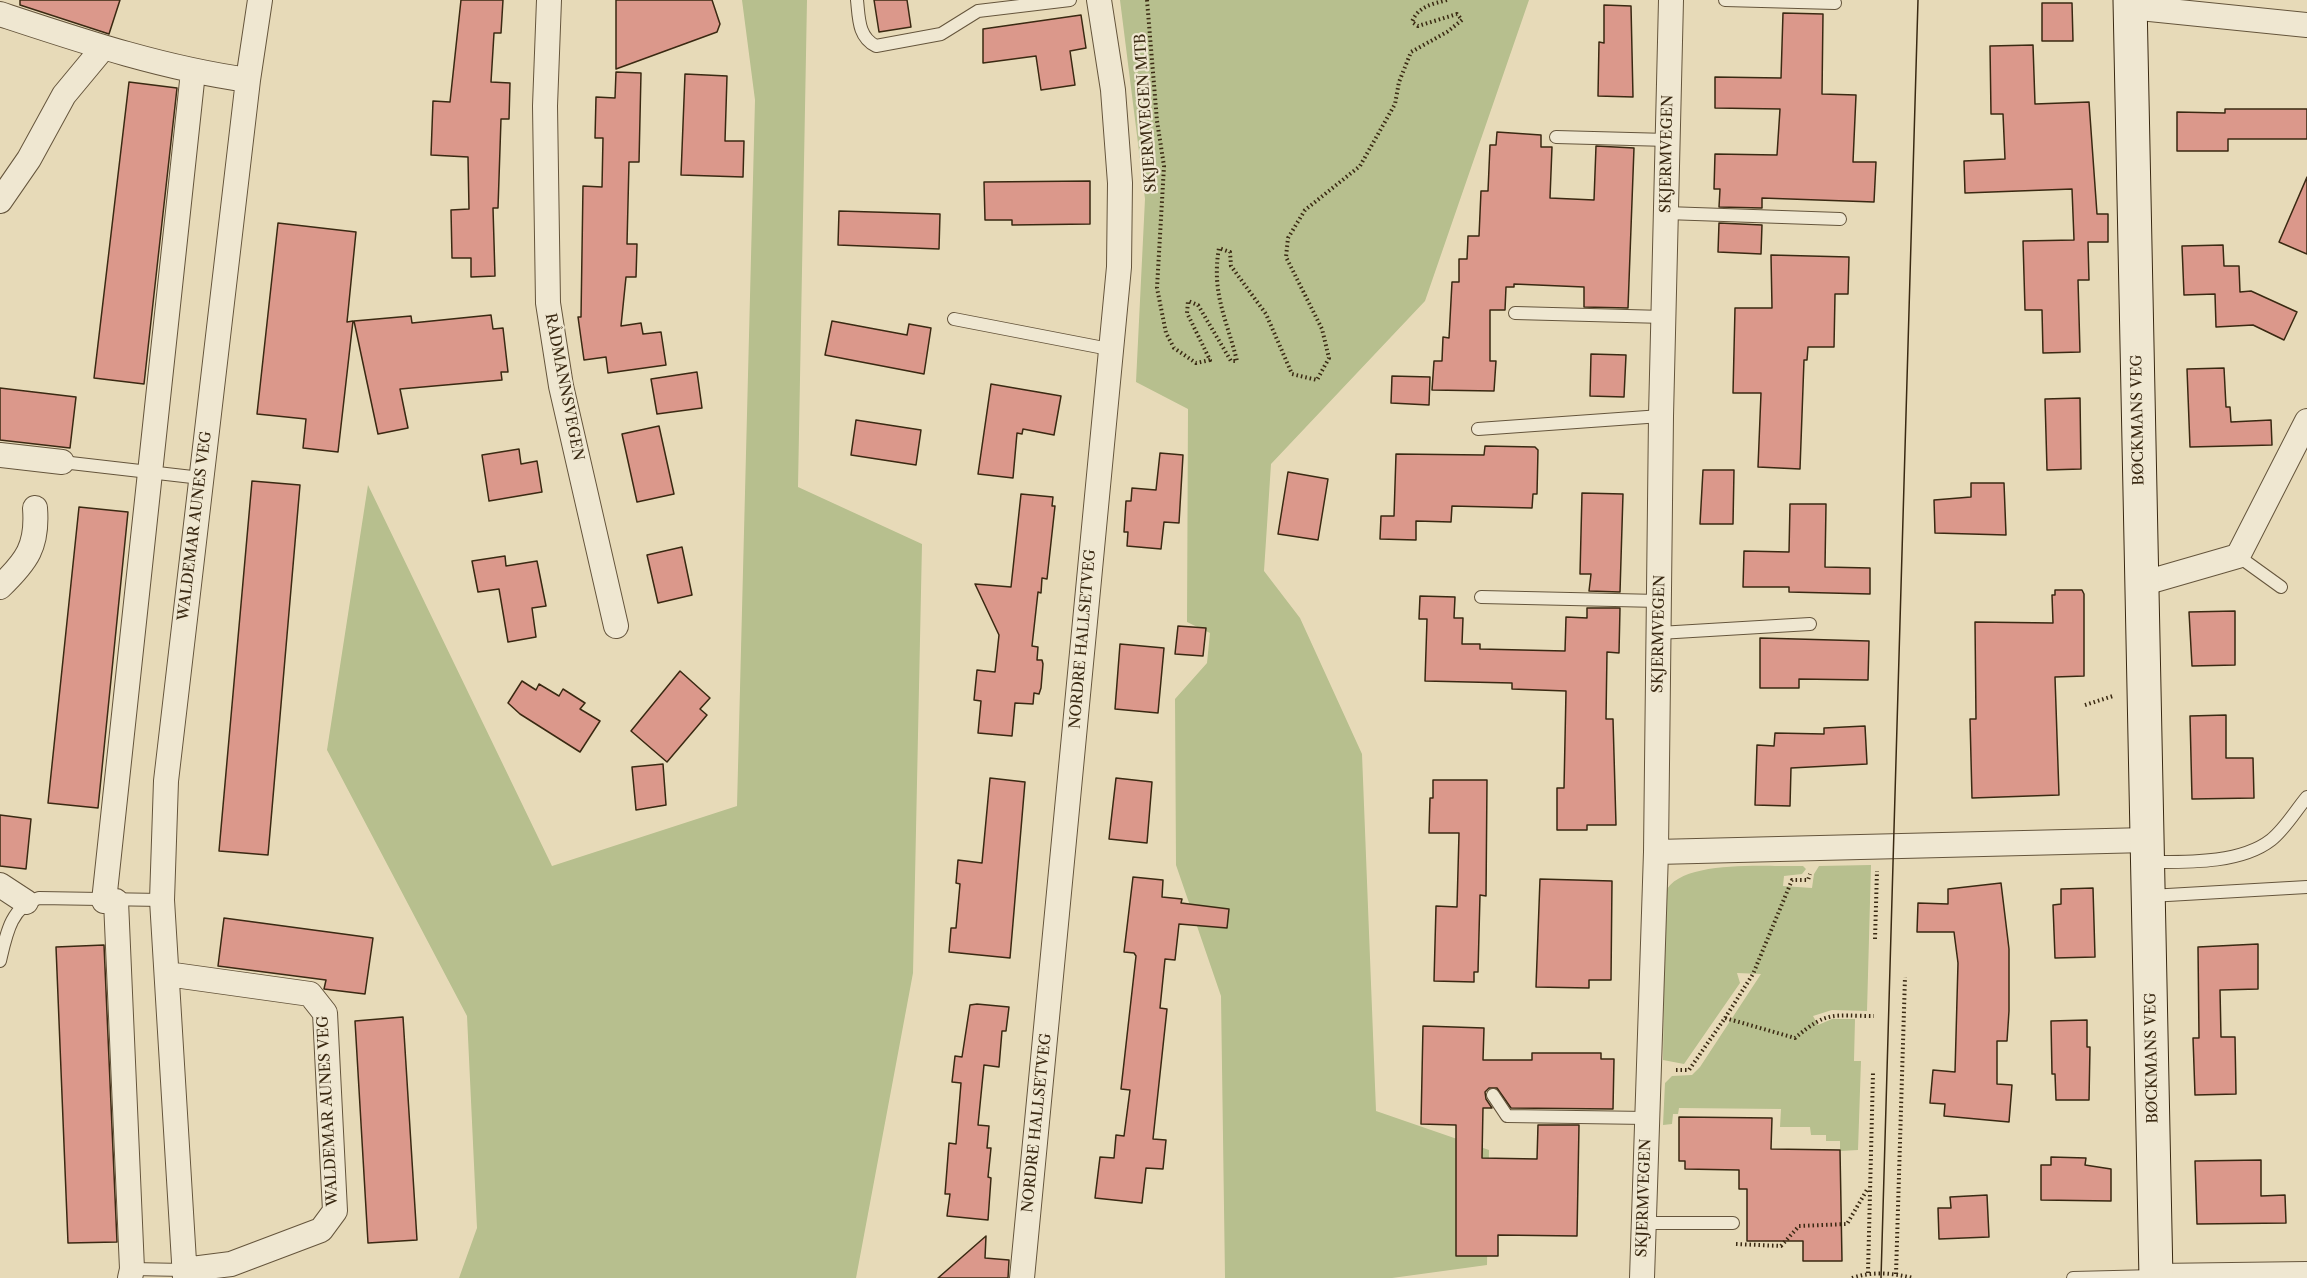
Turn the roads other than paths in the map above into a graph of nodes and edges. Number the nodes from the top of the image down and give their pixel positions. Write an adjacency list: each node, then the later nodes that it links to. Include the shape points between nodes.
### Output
1 (260, 0): 14 (street, WALDEMAR AUNES VEG)
2 (549, 0): 39 (street, RÅDMANNSVEGEN, via 545,106 548,303 561,386)
3 (857, 0): 4 (lane, via 862,35 876,46 942,34 978,11)
4 (1070, 0)
5 (1099, 0): 23 (street, NORDRE HALLSETVEG, via 1113,90 1120,183 1119,267)
6 (1671, 0): 16 (street, SKJERMVEGEN)
7 (1725, 0): 8 (lane)
8 (1835, 3)
9 (2130, 4): 11 (street); 33 (main road, BØCKMANS VEG)
10 (0, 14): 12 (street)
11 (2307, 25)
12 (103, 48): 13 (street); 17 (street, via 64,95 29,159)
13 (193, 72): 14 (street); 29 (street)
14 (248, 80): 30 (street, WALDEMAR AUNES VEG)
15 (1556, 137): 16 (lane)
16 (1668, 140): 18 (street, SKJERMVEGEN)
17 (0, 201)
18 (1666, 213): 19 (lane); 21 (street, SKJERMVEGEN)
19 (1840, 219)
20 (1515, 313): 21 (lane)
21 (1664, 317): 24 (street, SKJERMVEGEN)
22 (954, 319): 23 (lane)
23 (1109, 348): 60 (street, NORDRE HALLSETVEG)
24 (1661, 416): 26 (lane); 37 (street, SKJERMVEGEN)
25 (2307, 421): 32 (street)
26 (1478, 429)
27 (0, 455): 28 (street)
28 (62, 462): 29 (lane)
29 (149, 472): 30 (lane); 48 (street)
30 (201, 478): 47 (street, WALDEMAR AUNES VEG, via 166,781)
31 (35, 508): 34 (street, via 37,529 32,548 22,566)
32 (2238, 556): 33 (street); 35 (lane)
33 (2141, 584): 42 (main road, BØCKMANS VEG)
34 (0, 587)
35 (2281, 587)
36 (1481, 597): 37 (lane)
37 (1659, 601): 40 (street, SKJERMVEGEN)
38 (1810, 624): 40 (lane)
39 (616, 626)
40 (1659, 633): 43 (street, SKJERMVEGEN)
41 (2307, 797): 42 (lane, via 2272,840 2254,849 2225,858)
42 (2148, 851): 43 (street, via 1885,846); 46 (main road, BØCKMANS VEG)
43 (1656, 852): 53 (street, SKJERMVEGEN)
44 (0, 885): 49 (street)
45 (2307, 887): 46 (lane)
46 (2148, 896): 59 (main road, BØCKMANS VEG)
47 (162, 900): 48 (lane); 51 (street, WALDEMAR AUNES VEG)
48 (110, 901): 49 (lane, via 39,898); 56 (street)
49 (26, 902): 50 (lane, via 16,912)
50 (0, 961)
51 (167, 974): 57 (street, WALDEMAR AUNES VEG); 57 (street, WALDEMAR AUNES VEG, via 310,994 325,1013 335,1211 321,1230 231,1264)
52 (1492, 1095): 53 (lane, SKJERMVEGEN, via 1507,1116)
53 (1647, 1118): 54 (street, SKJERMVEGEN)
54 (1643, 1223): 55 (lane); 61 (street, SKJERMVEGEN)
55 (1733, 1223)
56 (131, 1273): 57 (lane)
57 (184, 1274)
58 (2307, 1274): 59 (street)
59 (2156, 1277): 62 (lane)
60 (1022, 1278)
61 (1642, 1278)
62 (2073, 1278)

